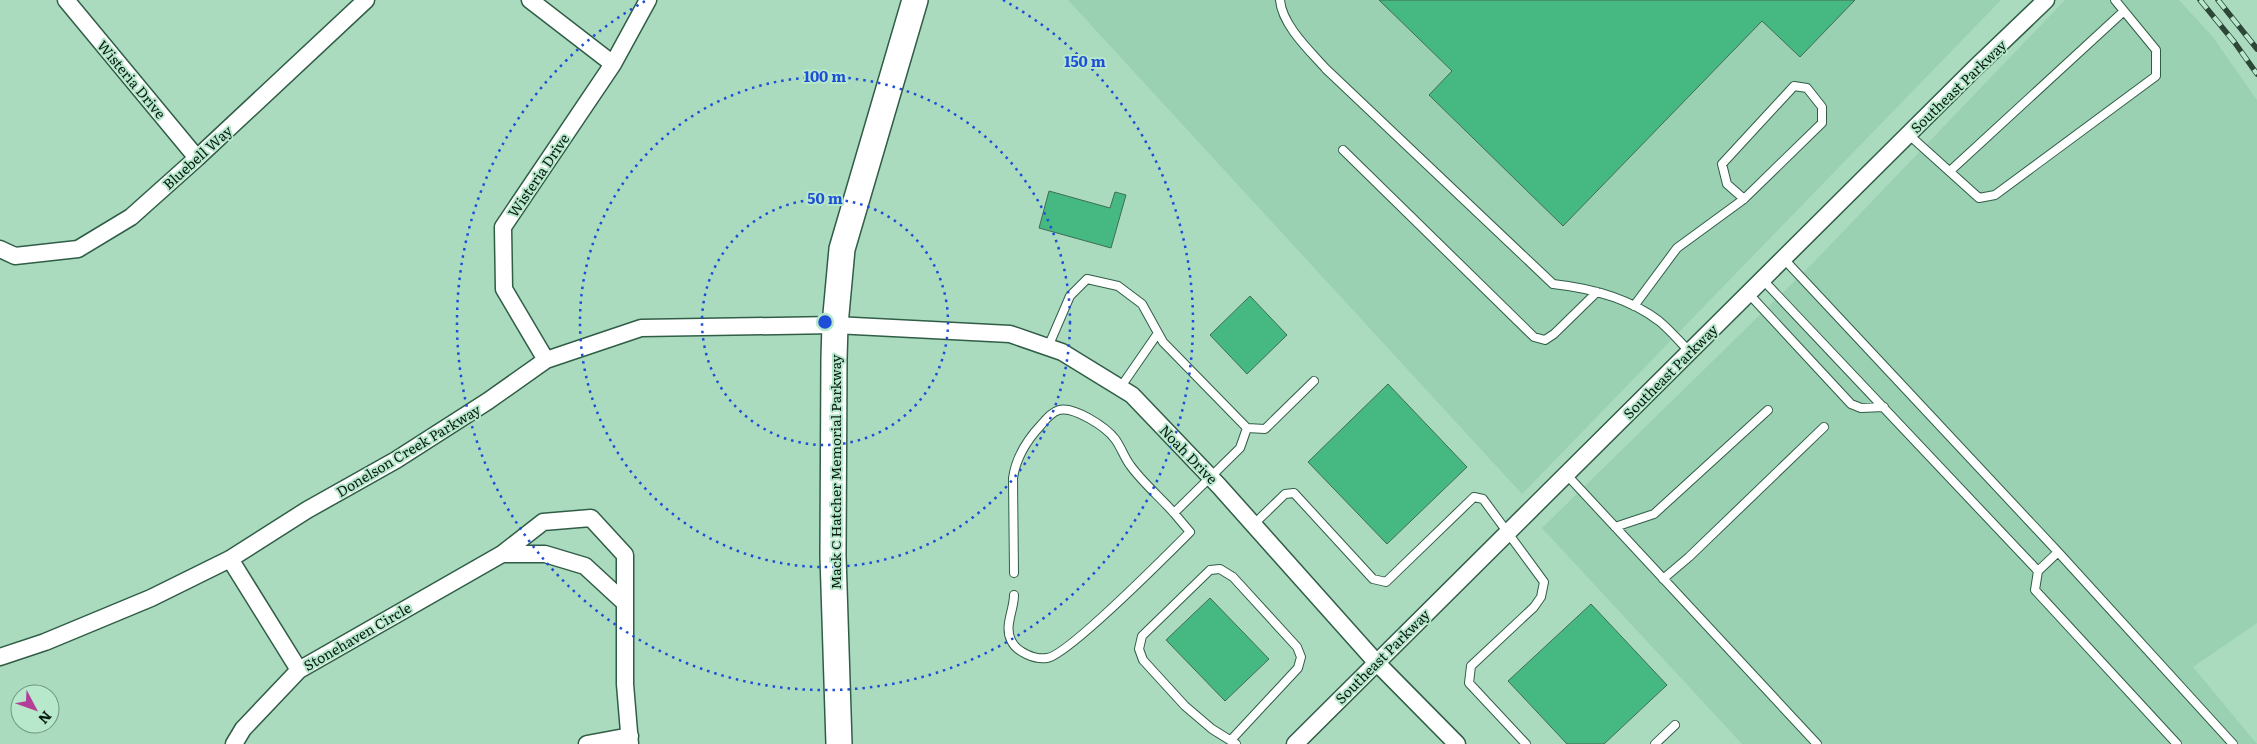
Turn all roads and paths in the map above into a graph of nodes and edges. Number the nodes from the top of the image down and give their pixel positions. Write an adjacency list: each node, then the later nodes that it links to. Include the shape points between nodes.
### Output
1 (66, 0): 13 (street, Wisteria Drive)
2 (366, 0): 13 (street, Bluebell Way)
3 (530, 0): 10 (street)
4 (648, 0): 10 (street, Wisteria Drive)
5 (915, 0): 22 (main road, Mack C Hatcher Memorial Parkway, via 842,249)
6 (1280, 0): 19 (lane, via 1296,36 1326,69 1553,284)
7 (2115, 0): 9 (lane)
8 (2044, 1): 11 (street, Southeast Parkway)
9 (2124, 11): 14 (lane); 14 (lane, via 2156,50 2156,76 1995,195 1979,198)
10 (613, 64): 26 (street, Wisteria Drive, via 503,228 504,289)
11 (1908, 134): 14 (lane); 17 (street, Southeast Parkway)
12 (1343, 150): 19 (lane, via 1534,337 1544,340 1554,334)
13 (197, 158): 16 (street, Bluebell Way, via 131,217 78,249 15,256)
14 (1950, 171)
15 (1744, 199): 15 (lane, via 1822,122 1822,106 1807,88 1794,86 1722,164 1727,184); 21 (lane, via 1677,248)
16 (0, 249)
17 (1783, 258): 18 (street, Southeast Parkway); 39 (lane)
18 (1762, 279): 20 (street, Southeast Parkway); 29 (lane)
19 (1596, 292): 21 (lane)
20 (1748, 293): 25 (street, Southeast Parkway); 29 (lane, via 1851,404 1861,408)
21 (1634, 306): 25 (lane, via 1659,321)
22 (834, 324): 24 (street, Noah Drive, via 1010,334); 26 (street, Donelson Creek Parkway, via 642,328); 56 (main road, Mack C Hatcher Memorial Parkway, via 833,556)
23 (1158, 333): 24 (lane, via 1142,304 1118,286 1087,279 1070,296); 28 (lane); 32 (lane, via 1163,342)
24 (1048, 347): 28 (street, Noah Drive, via 1062,352)
25 (1689, 351): 33 (street, Southeast Parkway)
26 (546, 360): 41 (street, Donelson Creek Parkway, via 405,454)
27 (1314, 381): 32 (lane, via 1265,429)
28 (1120, 388): 34 (street, Noah Drive, via 1132,395)
29 (1884, 407): 42 (lane)
30 (1768, 410): 37 (lane, via 1654,514)
31 (1824, 427): 44 (lane)
32 (1247, 428): 34 (lane, via 1240,448)
33 (1566, 474): 37 (lane); 38 (street, Southeast Parkway)
34 (1211, 478): 35 (lane); 36 (street, Noah Drive)
35 (1174, 513): 43 (lane, via 1130,465 1117,442 1104,428 1086,417 1059,410 1032,435 1015,464); 45 (lane, via 1190,532 1092,626 1059,653 1048,658 1034,657 1011,641 1008,628)
36 (1254, 525): 38 (lane, via 1285,494 1294,493 1373,580 1386,582 1474,497 1483,499); 48 (street, Noah Drive)
37 (1615, 527): 44 (lane)
38 (1508, 531): 48 (street, Southeast Parkway); 53 (lane, via 1544,582 1541,597 1471,666 1469,683)
39 (2058, 552): 42 (lane); 62 (lane)
40 (502, 554): 46 (street, Stonehaven Circle, via 545,554 585,566); 46 (street, Stonehaven Circle, via 543,522 591,518 625,555); 49 (street, Stonehaven Circle)
41 (230, 559): 47 (street, Donelson Creek Parkway, via 151,598); 49 (street)
42 (2038, 571): 61 (lane, via 2035,590)
43 (1014, 573)
44 (1663, 579): 60 (lane)
45 (1014, 595)
46 (624, 602): 51 (street, Stonehaven Circle, via 625,684)
47 (0, 657)
48 (1376, 662): 57 (street, Southeast Parkway); 58 (street, Noah Drive)
49 (299, 670): 54 (street, Stonehaven Circle, via 243,729)
50 (1675, 725): 59 (lane)
51 (630, 740): 55 (street)
52 (1234, 742): 52 (lane, via 1212,729 1185,706 1143,660 1139,649 1142,636 1210,570 1220,569 1239,584 1297,647 1302,657 1298,668)
53 (1524, 743)
54 (234, 744)
55 (587, 744)
56 (839, 744)
57 (1295, 744)
58 (1457, 744)
59 (1656, 744)
60 (1817, 744)
61 (2177, 744)
62 (2233, 744)

